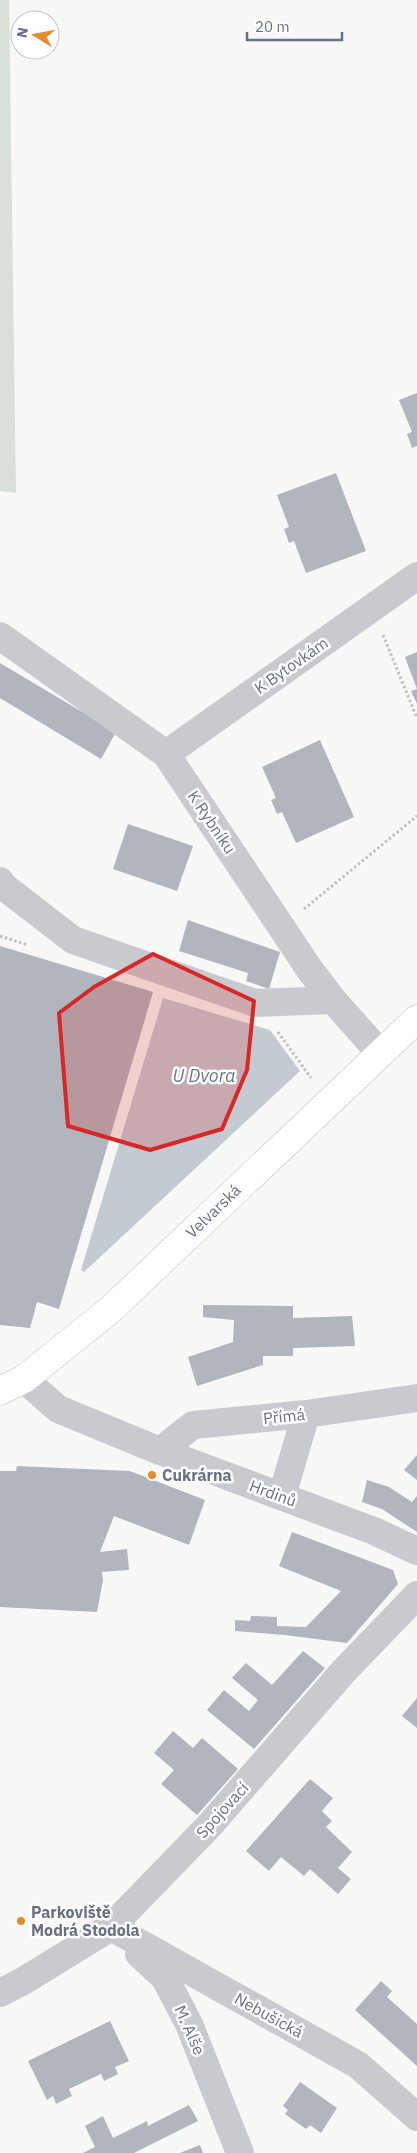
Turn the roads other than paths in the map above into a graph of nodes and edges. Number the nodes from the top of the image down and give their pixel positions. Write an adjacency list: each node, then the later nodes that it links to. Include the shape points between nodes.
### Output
1 (417, 576): 3 (street, K Bytovkám)
2 (0, 636): 3 (street, K Rybníku)
3 (166, 754): 5 (street, K Rybníku)
4 (0, 881): 5 (street, via 73,940 255,1002)
5 (333, 1000): 7 (street, K Rybníku)
6 (417, 1019): 7 (main road, Velvarská)
7 (380, 1053): 8 (main road, Velvarská, via 110,1310)
8 (12, 1385): 11 (street, Hrdinů, via 58,1409)
9 (417, 1398): 10 (street, Přímá)
10 (306, 1414): 11 (street, Přímá, via 193,1425); 12 (street)
11 (160, 1451): 12 (street, Hrdinů)
12 (282, 1496): 13 (street, Hrdinů)
13 (417, 1551)
14 (417, 1595): 15 (street, Spojovací, via 343,1672 209,1826)
15 (110, 1927): 16 (street, Spojovací); 17 (street, Nebušická, via 358,2066); 18 (street, M. Alše, via 165,1978 188,2024)
16 (0, 1992)
17 (417, 2117)
18 (240, 2153)

